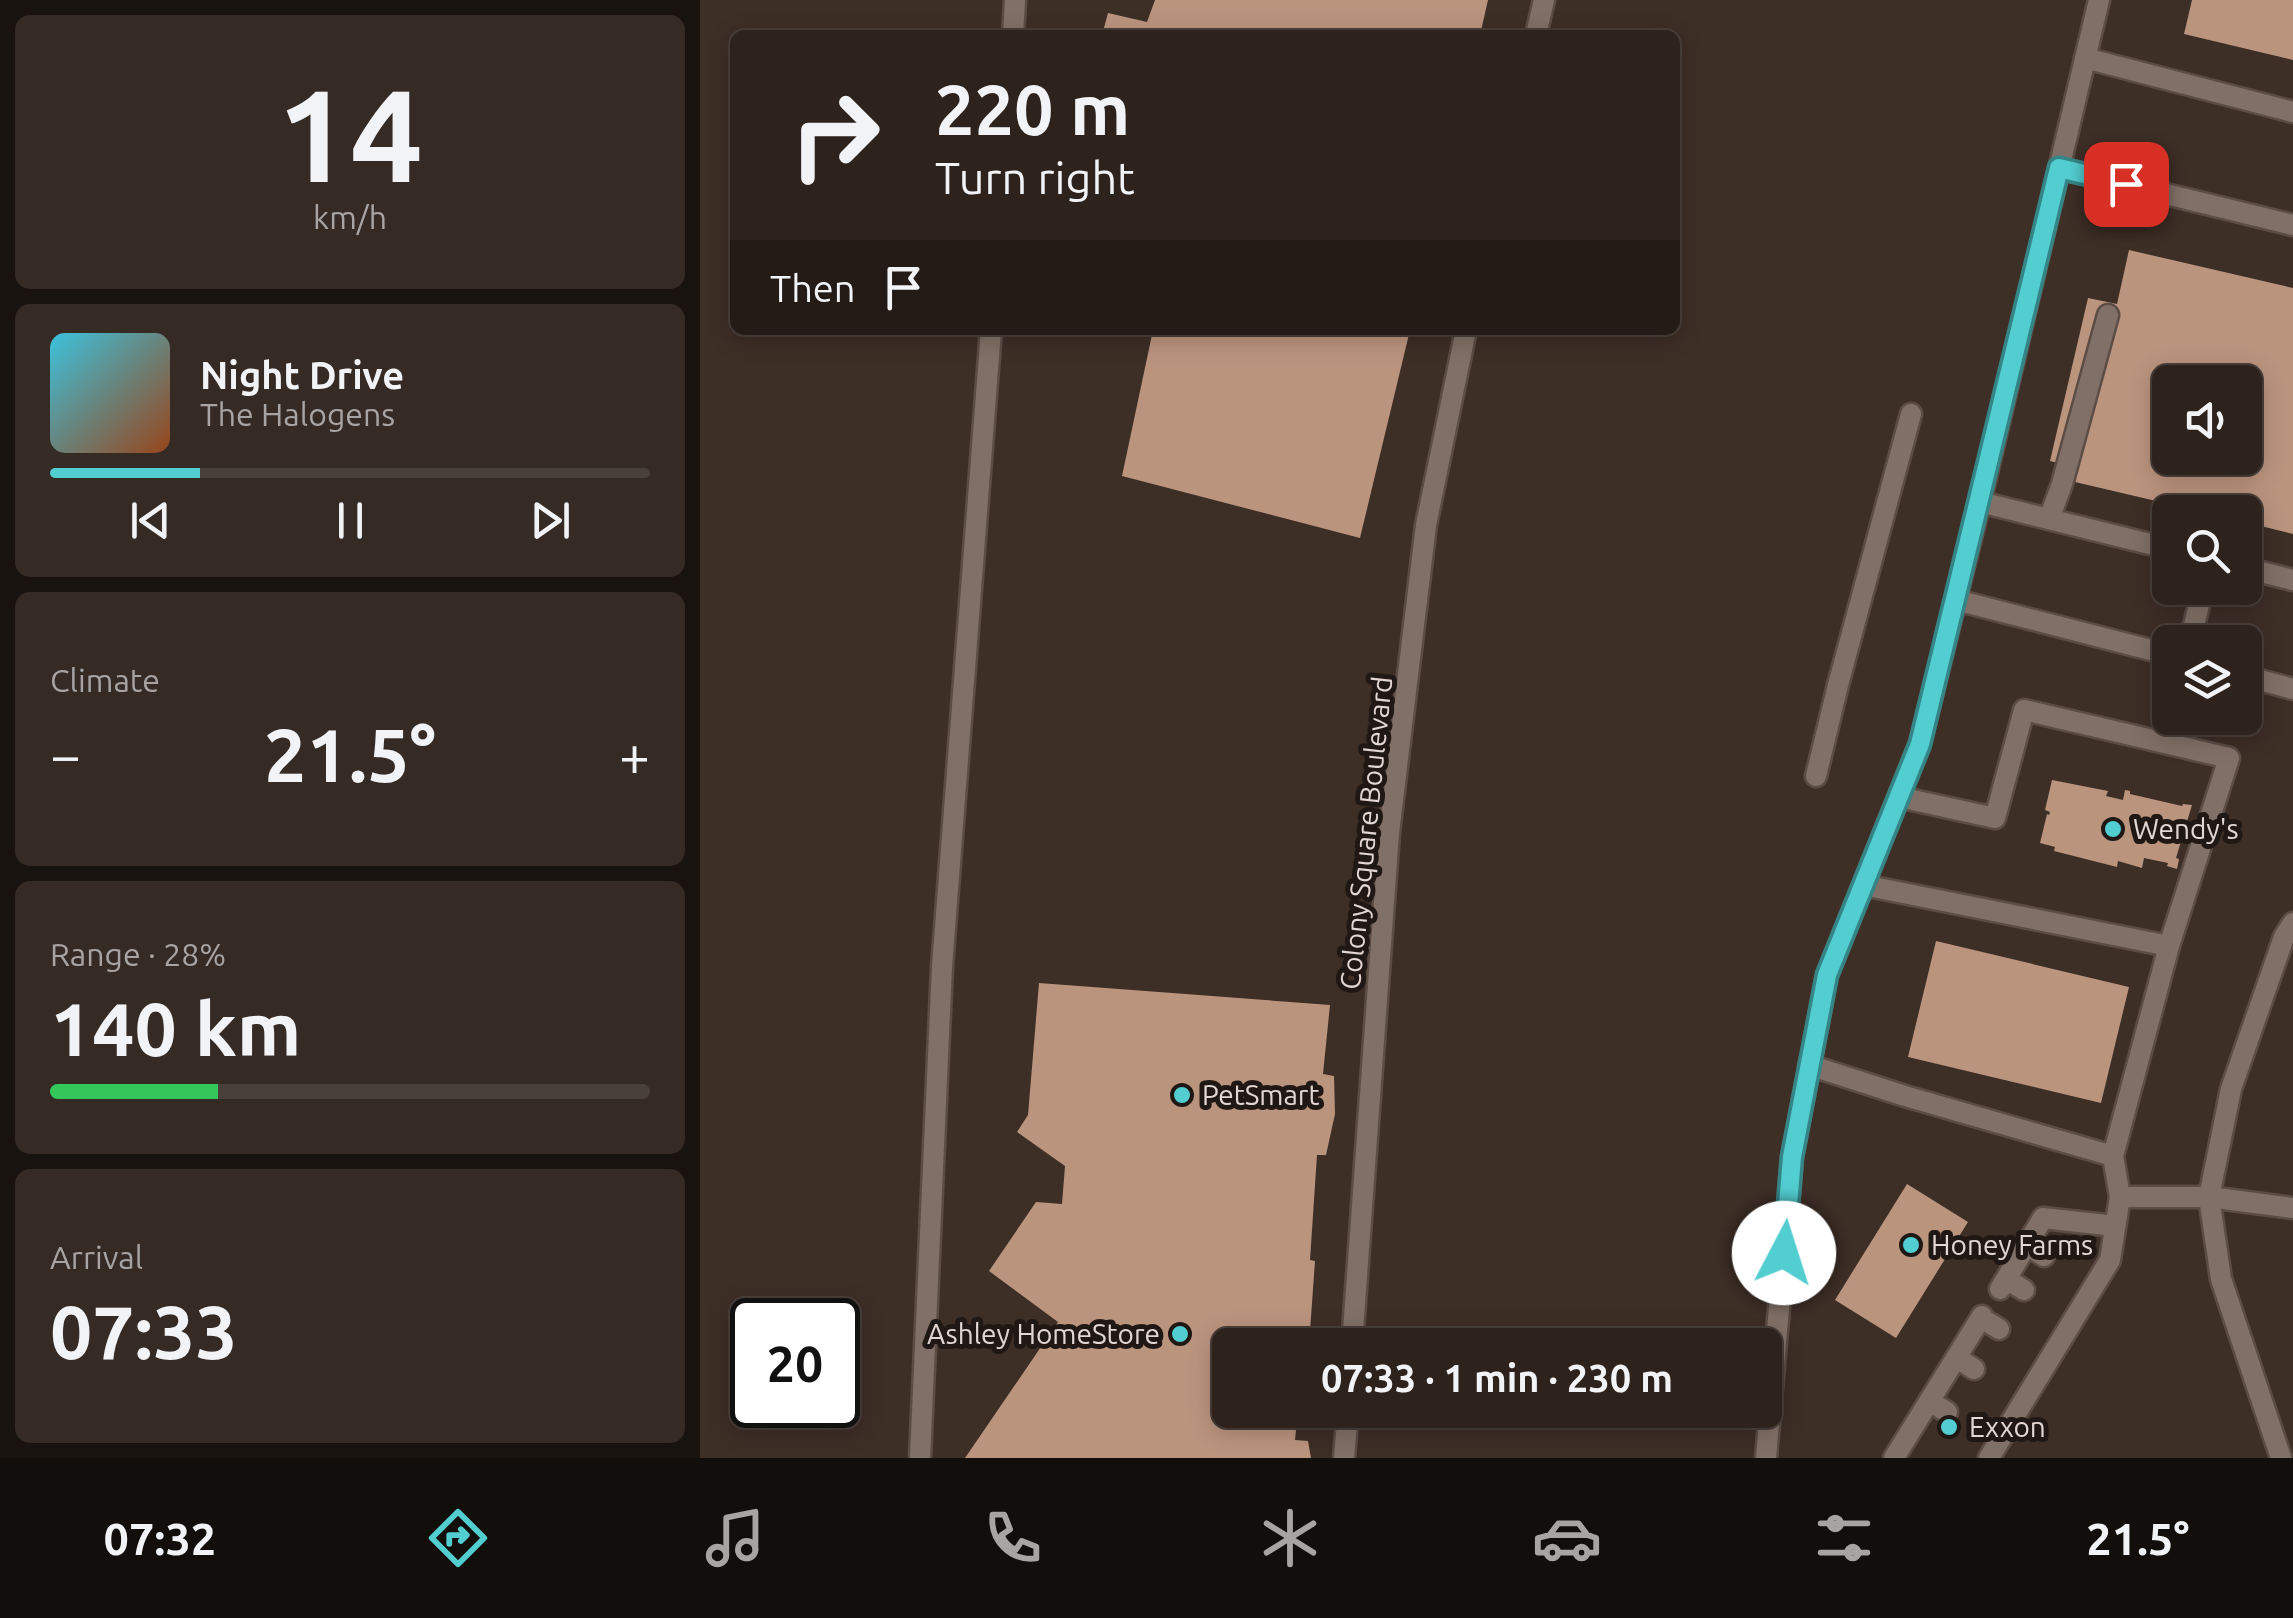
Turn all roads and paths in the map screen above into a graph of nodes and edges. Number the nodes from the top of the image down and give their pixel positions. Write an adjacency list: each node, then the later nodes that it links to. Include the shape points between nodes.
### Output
1 (1015, 0): 4 (street)
2 (1544, 0): 5 (street)
3 (2098, 0): 6 (street)
4 (1013, 30)
5 (1537, 30)
6 (2085, 58): 7 (street); 8 (street)
7 (2293, 112)
8 (2059, 168): 9 (street); 14 (street)
9 (2293, 225)
10 (2108, 315): 15 (street)
11 (991, 335): 46 (street, via 942,968)
12 (1465, 335): 38 (street, Colony Square Boulevard, via 1426,525 1389,833)
13 (1911, 414): 25 (street)
14 (1980, 502): 15 (street); 19 (street)
15 (2049, 520): 16 (street)
16 (2152, 545)
17 (2262, 572): 18 (street)
18 (2293, 580)
19 (1956, 600): 20 (street); 26 (street, via 1920,744)
20 (2152, 650)
21 (2262, 681): 22 (street)
22 (2293, 689)
23 (2171, 735): 24 (street)
24 (2169, 744): 26 (street, via 2024,710 1995,818); 29 (street, via 2230,758)
25 (1816, 776)
26 (1898, 797): 27 (street)
27 (1863, 885): 29 (street); 30 (street, via 1827,975)
28 (2293, 922): 33 (street, via 2231,1089)
29 (2168, 946): 31 (street)
30 (1808, 1066): 31 (street); 48 (street, via 1792,1157)
31 (2113, 1156): 32 (street)
32 (2120, 1196): 33 (street); 35 (street)
33 (2209, 1197): 34 (street); 50 (street, via 2222,1278)
34 (2293, 1208)
35 (2115, 1226): 36 (street, via 2043,1218 2036,1251); 40 (street, via 2110,1260 2085,1280)
36 (2010, 1286)
37 (1987, 1321): 49 (street, via 1938,1407)
38 (1353, 1328)
39 (2030, 1348): 40 (street)
40 (2049, 1360): 42 (street)
41 (2005, 1387): 42 (street)
42 (2025, 1399): 45 (street)
43 (1346, 1428): 47 (street)
44 (1979, 1430): 45 (street)
45 (1994, 1450)
46 (920, 1458)
47 (1344, 1458)
48 (1766, 1458)
49 (1894, 1458)
50 (2280, 1458)

